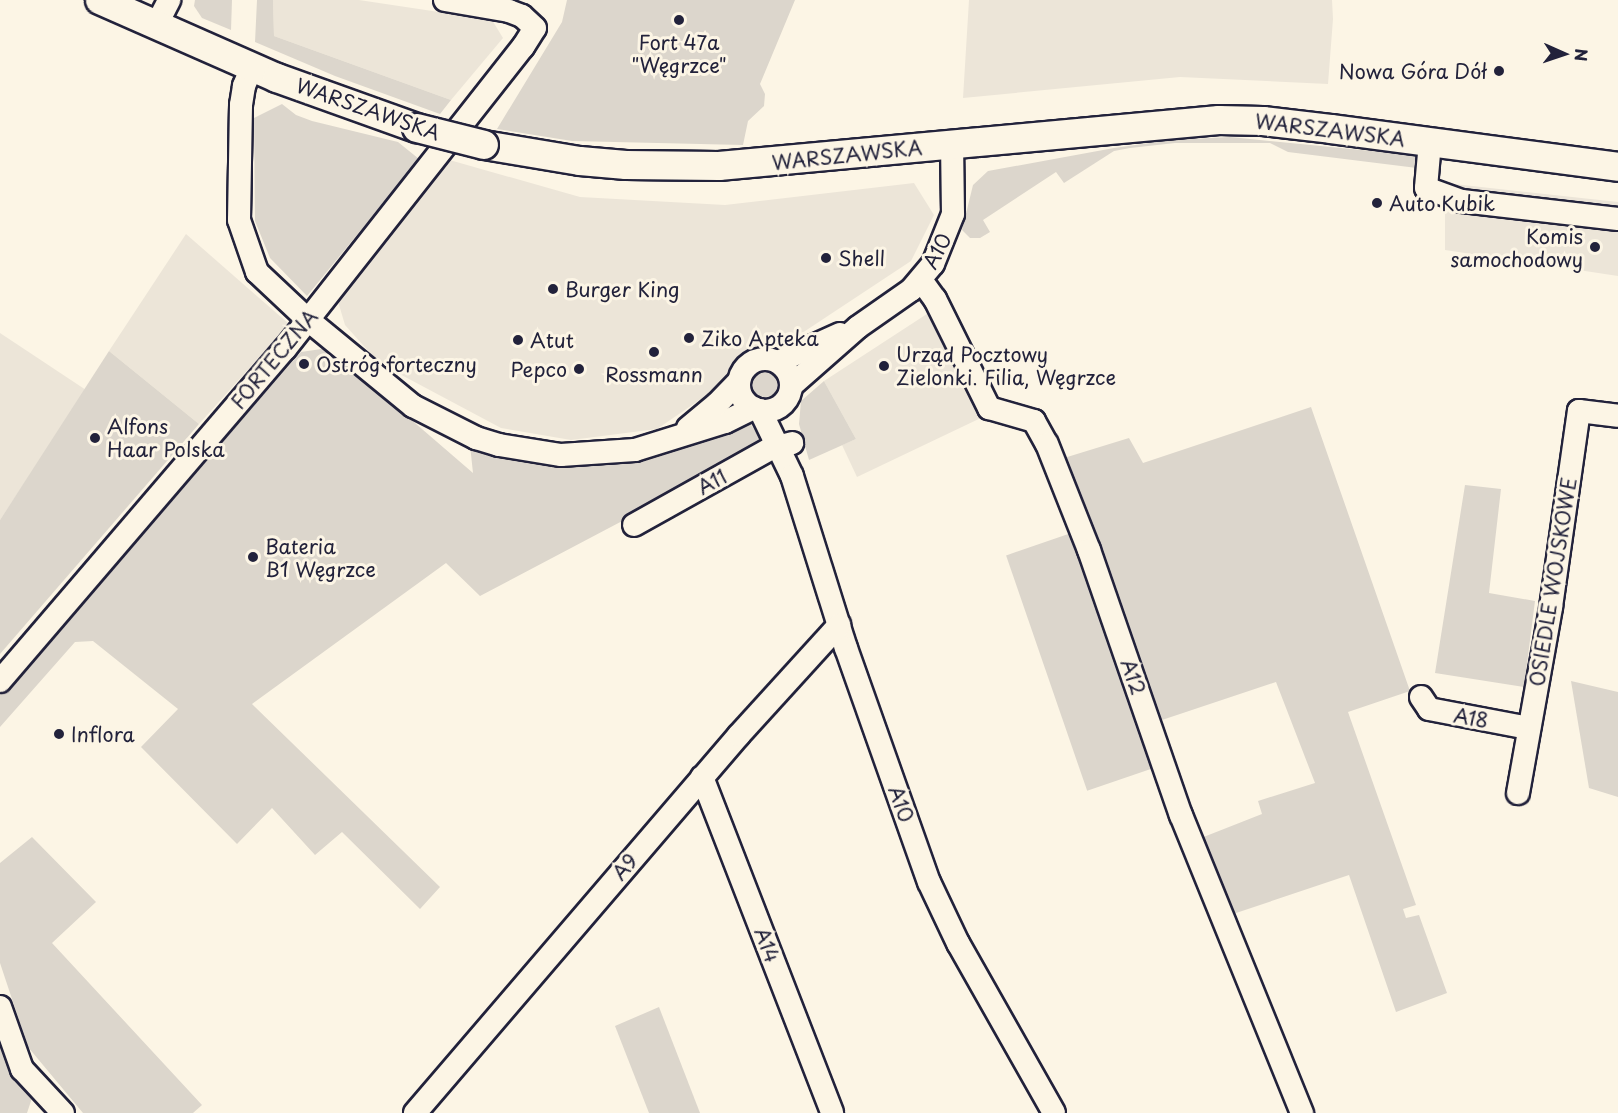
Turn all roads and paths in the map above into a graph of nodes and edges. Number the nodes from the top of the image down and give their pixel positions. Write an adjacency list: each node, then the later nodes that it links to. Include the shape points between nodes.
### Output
1 (100, 0): 3 (main road, WARSZAWSKA)
2 (445, 0): 10 (street, FORTECZNA, via 508,10 535,28)
3 (163, 12): 4 (main road, WARSZAWSKA)
4 (252, 67): 6 (main road, WARSZAWSKA, bridge, via 417,128 484,145 580,161 688,167 847,156); 10 (street, via 241,105 239,220 257,272)
5 (1430, 142): 6 (main road, WARSZAWSKA, via 1263,121 1219,120); 7 (main road, WARSZAWSKA); 8 (street, via 1426,188 1462,201)
6 (952, 143): 9 (street, A10, via 953,214 939,254)
7 (1618, 167)
8 (1618, 219)
9 (921, 280): 11 (street, A10); 31 (street, A12, via 935,298 989,408 1034,421 1047,444 1089,550 1181,815)
10 (307, 319): 17 (street, via 413,406 454,428 499,445 581,456 635,450); 21 (street, FORTECZNA)
11 (858, 327): 12 (street, A10); 14 (street, A10)
12 (778, 362): 13 (street, via 757,359 746,366); 14 (street, via 788,372)
13 (739, 381): 15 (street, via 742,398); 17 (street)
14 (788, 393): 15 (street, via 774,409); 18 (street, A10)
15 (757, 409): 17 (street); 18 (street, A10)
16 (1618, 416): 23 (street, OSIEDLE WOJSKOWE, via 1579,411)
17 (682, 433)
18 (784, 445): 19 (street, A11); 20 (street, A10)
19 (634, 525)
20 (839, 626): 24 (street, A9); 30 (street, A10, via 929,882 958,943)
21 (0, 681)
22 (1421, 697): 23 (street, A18, via 1429,709)
23 (1529, 728): 25 (street, OSIEDLE WOJSKOWE)
24 (702, 777): 28 (street, A9); 29 (street, A14)
25 (1518, 793)
26 (0, 1007): 27 (street, via 22,1070)
27 (63, 1113)
28 (415, 1113)
29 (832, 1113)
30 (1054, 1113)
31 (1302, 1113)

